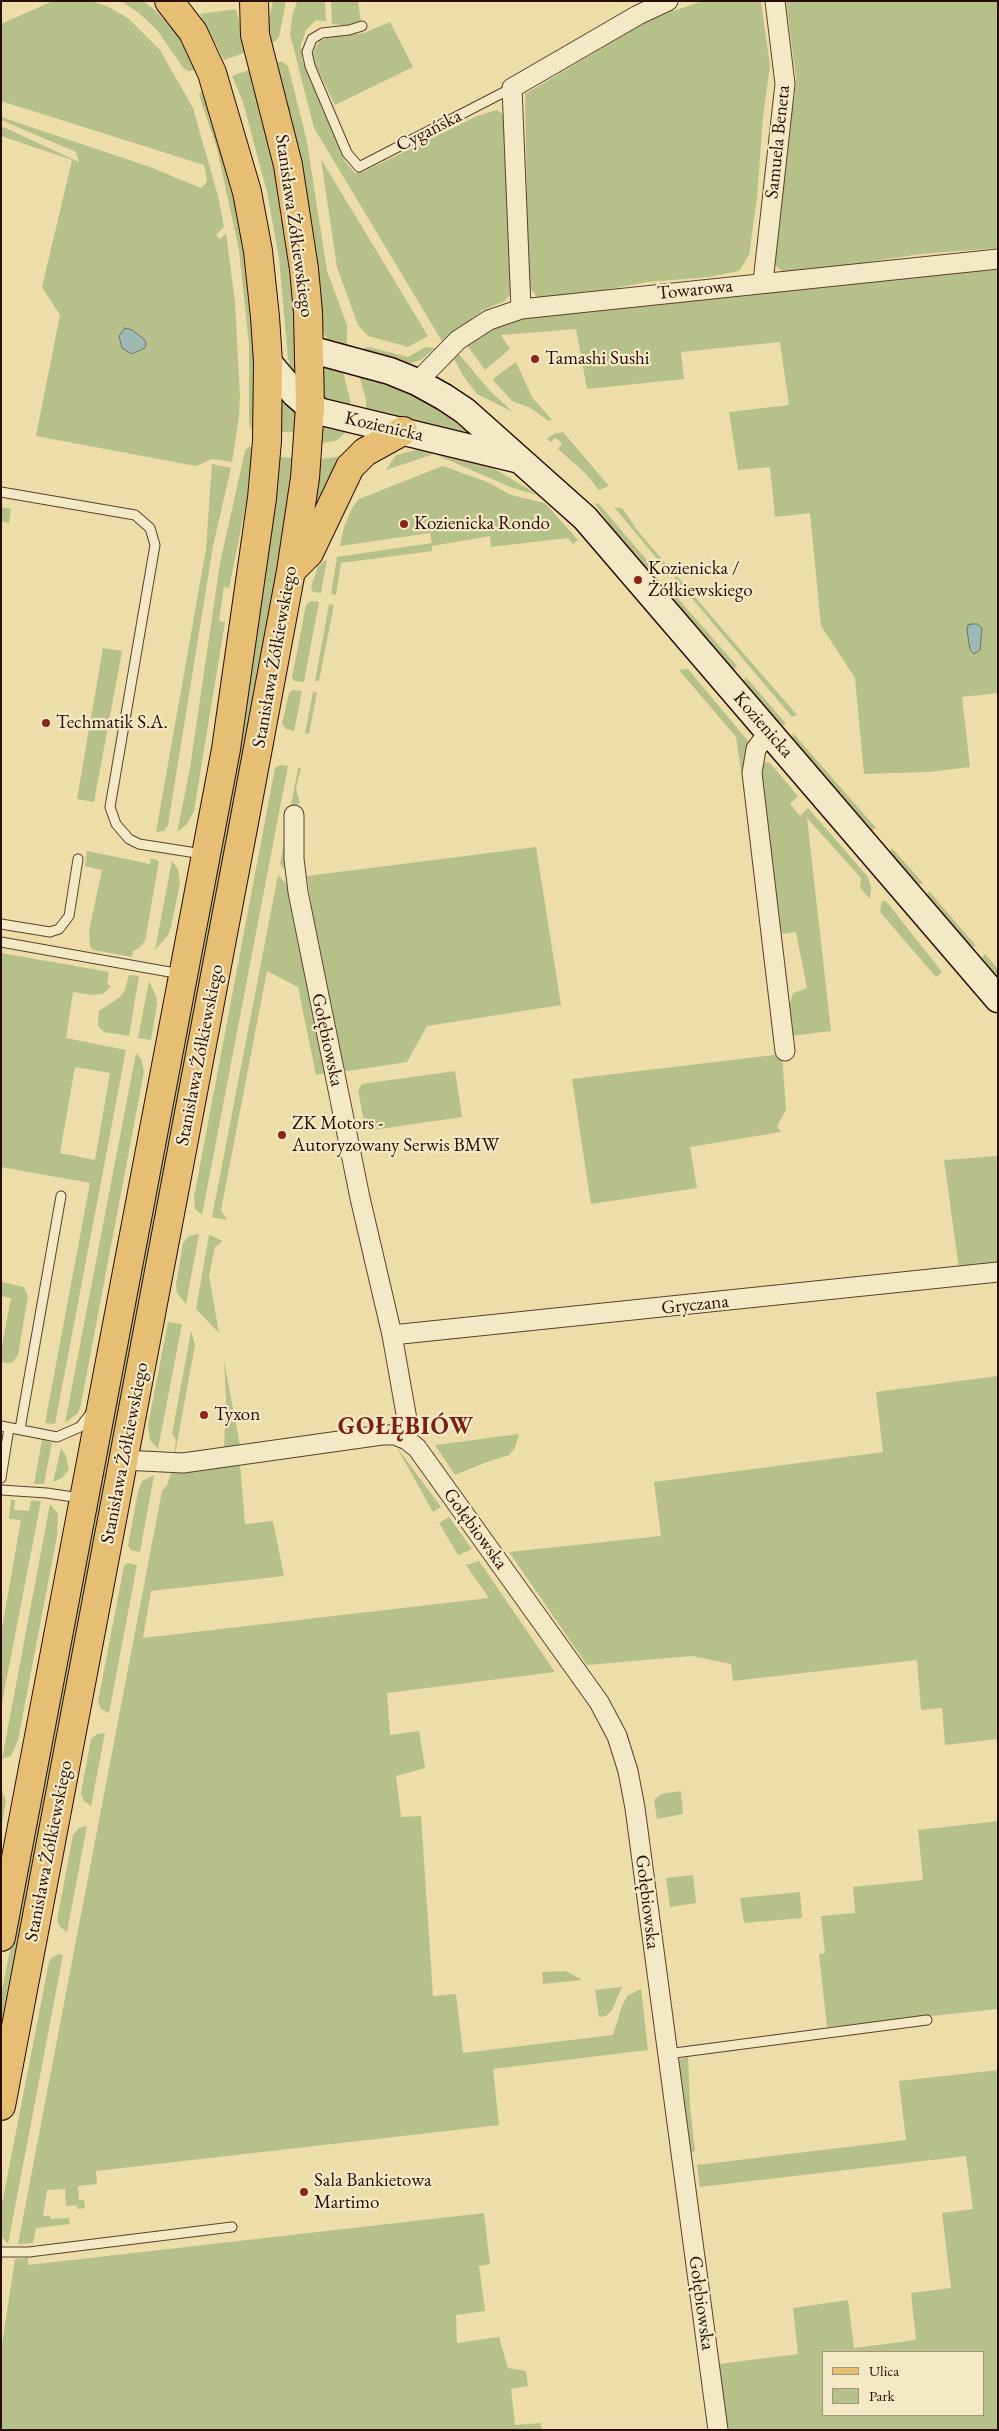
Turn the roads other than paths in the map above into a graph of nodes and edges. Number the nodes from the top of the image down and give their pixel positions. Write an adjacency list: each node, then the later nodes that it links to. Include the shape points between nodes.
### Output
1 (169, 1): 11 (main road, Stanisława Żółkiewskiego, via 201,46 232,134 258,251)
2 (254, 1): 10 (main road, Stanisława Żółkiewskiego, via 255,35 279,124 295,204 304,270)
3 (668, 1): 6 (street, Cygańska)
4 (774, 1): 8 (street, Samuela Beneta, via 785,84)
5 (362, 26): 6 (lane, Cygańska, via 322,33 312,40 307,52 347,153 359,166)
6 (512, 88): 9 (street)
7 (998, 259): 8 (street, Towarowa)
8 (763, 282): 9 (street, Towarowa)
9 (521, 308): 12 (street, Towarowa, via 489,320 458,340)
10 (309, 349): 12 (main road, Kozienicka); 13 (main road, Stanisława Żółkiewskiego)
11 (268, 362): 13 (main road, Kozienicka); 20 (main road, Stanisława Żółkiewskiego, via 262,498 226,749)
12 (418, 382): 15 (main road, Kozienicka, via 465,411)
13 (310, 407): 14 (main road, Kozienicka); 17 (main road, Stanisława Żółkiewskiego, via 305,478)
14 (403, 431): 15 (main road, Kozienicka); 17 (main road, via 365,452 350,467 309,553)
15 (519, 460): 18 (main road, Kozienicka, via 585,518)
16 (1, 492): 20 (lane, via 136,515 150,528 155,545 110,807 116,824 129,840)
17 (291, 571): 34 (main road, Stanisława Żółkiewskiego)
18 (769, 732): 25 (main road, Kozienicka); 26 (street, via 756,749 752,773)
19 (294, 815): 29 (street, Gołębiowska, via 294,859 309,951)
20 (206, 854): 24 (main road, Stanisława Żółkiewskiego)
21 (78, 858): 22 (lane, via 69,916 59,930 50,932)
22 (1, 924)
23 (1, 942): 24 (lane)
24 (184, 975): 30 (main road, Stanisława Żółkiewskiego)
25 (998, 998)
26 (786, 1051)
27 (61, 1196): 32 (lane)
28 (998, 1272): 29 (street, Gryczana)
29 (392, 1335): 33 (street, Gołębiowska, via 408,1426)
30 (105, 1390): 32 (lane, via 87,1420 74,1430 57,1436); 37 (main road, Stanisława Żółkiewskiego)
31 (5, 1427): 32 (lane); 35 (lane)
32 (20, 1429)
33 (407, 1440): 34 (street, via 396,1435 382,1435 183,1463); 40 (street, Gołębiowska, via 417,1448 562,1649 617,1736 635,1808)
34 (123, 1460): 41 (main road, Stanisława Żółkiewskiego)
35 (1, 1478)
36 (1, 1490): 37 (lane, via 47,1492)
37 (84, 1499): 38 (main road, Stanisława Żółkiewskiego)
38 (1, 1937)
39 (928, 2020): 40 (lane)
40 (667, 2054): 44 (street, Gołębiowska)
41 (1, 2106)
42 (232, 2227): 43 (lane, via 29,2252)
43 (1, 2252)
44 (718, 2430)

